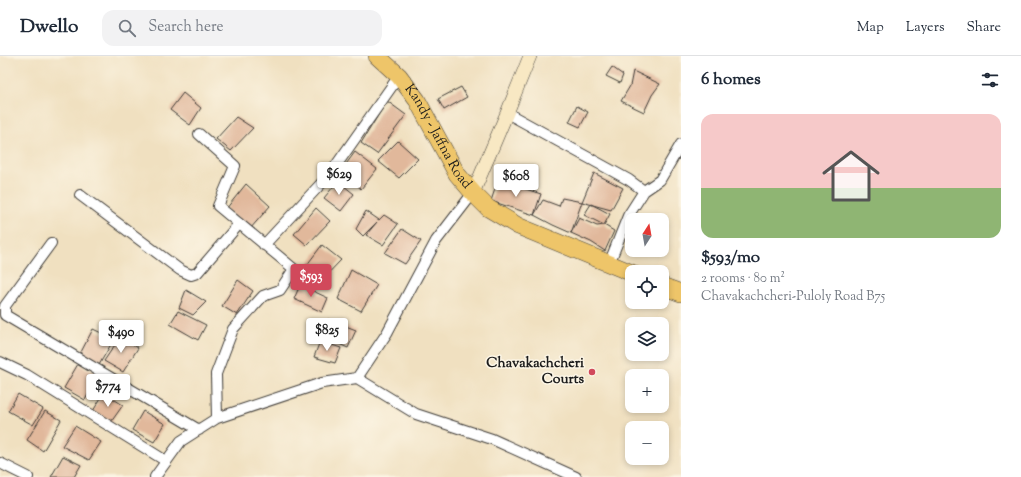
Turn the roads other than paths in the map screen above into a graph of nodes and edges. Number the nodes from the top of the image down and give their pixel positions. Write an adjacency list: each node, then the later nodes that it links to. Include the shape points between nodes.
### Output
1 (377, 56): 3 (highway, Kandy - Jaffna Road)
2 (530, 56): 4 (main road)
3 (399, 76): 8 (highway, Kandy - Jaffna Road, via 417,100 457,174); 12 (street, via 330,174)
4 (508, 113): 7 (street, via 629,180); 8 (main road)
5 (199, 134): 10 (street, via 235,166 218,206)
6 (681, 144): 7 (street, via 660,180)
7 (644, 191): 13 (street, via 628,216)
8 (473, 193): 13 (highway, Kandy - Jaffna Road, via 488,208 518,226); 18 (street, via 436,241 386,333)
9 (80, 195): 10 (street, via 180,270 191,275 197,273)
10 (239, 224): 12 (street)
11 (52, 243): 20 (street, via 5,306 5,315)
12 (264, 245): 19 (street, via 294,269 280,290 263,296 233,329 216,374)
13 (610, 264): 14 (highway, Kandy - Jaffna Road)
14 (625, 270)
15 (669, 289): 16 (highway)
16 (681, 293)
17 (0, 362): 21 (street, via 27,375)
18 (357, 378): 19 (street, via 322,383); 25 (street, via 416,414 492,439)
19 (217, 418): 20 (street)
20 (199, 430): 21 (street, via 181,441)
21 (166, 461): 24 (street)
22 (0, 463): 23 (street)
23 (28, 477)
24 (155, 477)
25 (576, 477)

